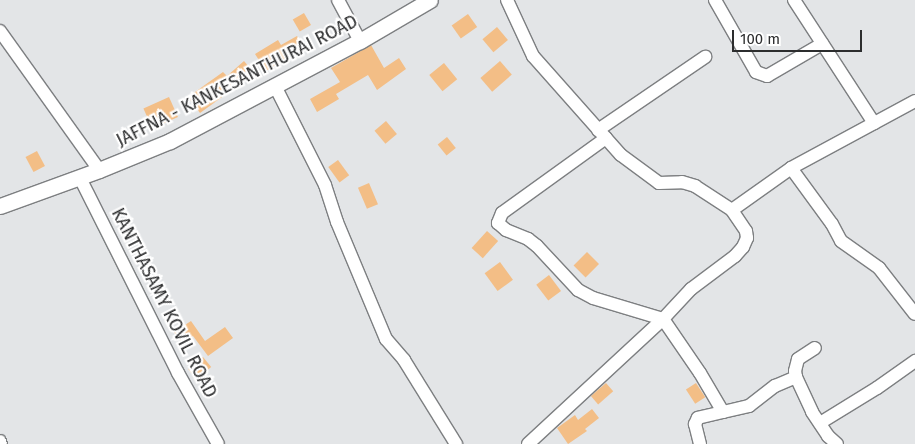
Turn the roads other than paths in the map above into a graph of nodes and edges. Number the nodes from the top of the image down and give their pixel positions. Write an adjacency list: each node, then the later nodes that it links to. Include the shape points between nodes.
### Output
1 (338, 0): 7 (street)
2 (430, 0): 7 (main road, JAFFNA - KANKESANTHURAI ROAD)
3 (507, 0): 13 (street, via 533,56)
4 (715, 0): 8 (street, via 756,72 767,76)
5 (794, 0): 8 (street)
6 (0, 31): 15 (street)
7 (360, 41): 10 (main road, JAFFNA - KANKESANTHURAI ROAD)
8 (822, 44): 12 (street)
9 (705, 57): 13 (street)
10 (275, 86): 15 (main road, JAFFNA - KANKESANTHURAI ROAD, via 170,141); 27 (street, via 325,185 386,339 404,360)
11 (915, 101): 12 (street)
12 (874, 123): 14 (street)
13 (602, 134): 18 (street, via 621,155 659,183 682,182 695,186); 20 (street, via 502,213 498,223 528,239 578,290 592,298)
14 (791, 168): 18 (street); 19 (street, via 841,241 879,268)
15 (99, 170): 16 (main road, JAFFNA - KANKESANTHURAI ROAD)
16 (80, 178): 17 (main road, JAFFNA - KANKESANTHURAI ROAD); 26 (street, KANTHASAMY KOVIL ROAD, via 178,373)
17 (0, 206)
18 (732, 210): 20 (street, via 746,231 743,247 691,289)
19 (915, 314)
20 (663, 319): 24 (street); 28 (street)
21 (815, 348): 23 (street, via 798,359)
22 (915, 361): 25 (street)
23 (796, 377): 24 (street, via 775,386 749,406); 25 (street)
24 (723, 412): 29 (street, via 698,418 695,424)
25 (820, 422): 30 (street)
26 (218, 444)
27 (456, 444)
28 (528, 444)
29 (700, 444)
30 (837, 444)

